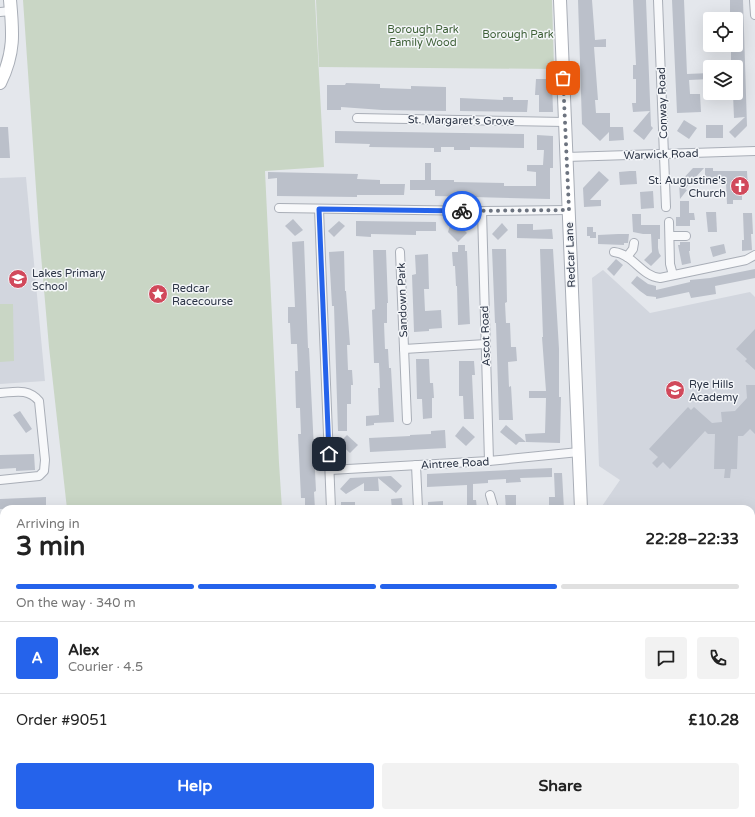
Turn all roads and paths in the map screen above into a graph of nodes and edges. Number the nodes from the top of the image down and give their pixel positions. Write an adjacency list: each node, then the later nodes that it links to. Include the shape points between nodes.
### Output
1 (560, 0): 8 (main road, Redcar Lane)
2 (658, 0): 10 (street, Conway Road)
3 (754, 0): 5 (street)
4 (7, 8): 6 (main road, via 13,33 12,47)
5 (755, 15)
6 (0, 83)
7 (356, 118): 8 (street, St. Margaret's Grove)
8 (565, 122): 11 (main road, Redcar Lane)
9 (755, 151): 10 (street, Warwick Road)
10 (664, 154): 11 (street, Warwick Road); 12 (street, Conway Road)
11 (566, 157): 15 (main road, Redcar Lane)
12 (666, 207)
13 (279, 208): 14 (street)
14 (319, 209): 16 (street); 33 (street)
15 (569, 210): 16 (street); 30 (main road, Redcar Lane)
16 (482, 211): 26 (street, Ascot Road)
17 (669, 222): 18 (street)
18 (670, 236): 19 (street); 25 (street, via 670,264)
19 (686, 236)
20 (634, 243): 24 (street)
21 (400, 252): 27 (street, Sandown Park)
22 (614, 252): 24 (street)
23 (755, 256): 25 (street)
24 (627, 257): 25 (street, via 651,276 660,278)
25 (673, 275)
26 (486, 344): 27 (street, Sandown Park); 31 (street, Ascot Road)
27 (404, 349): 29 (street, Sandown Park)
28 (0, 393): 34 (street, via 26,392 34,395 38,401 45,460 44,471 38,476)
29 (406, 420)
30 (579, 452): 31 (street, Aintree Road); 39 (main road, Redcar Lane)
31 (490, 461): 32 (street, Aintree Road)
32 (416, 465): 33 (street, Aintree Road); 37 (street)
33 (330, 470): 36 (street)
34 (0, 480)
35 (490, 495): 38 (street)
36 (331, 505)
37 (418, 505)
38 (493, 505)
39 (581, 505)

